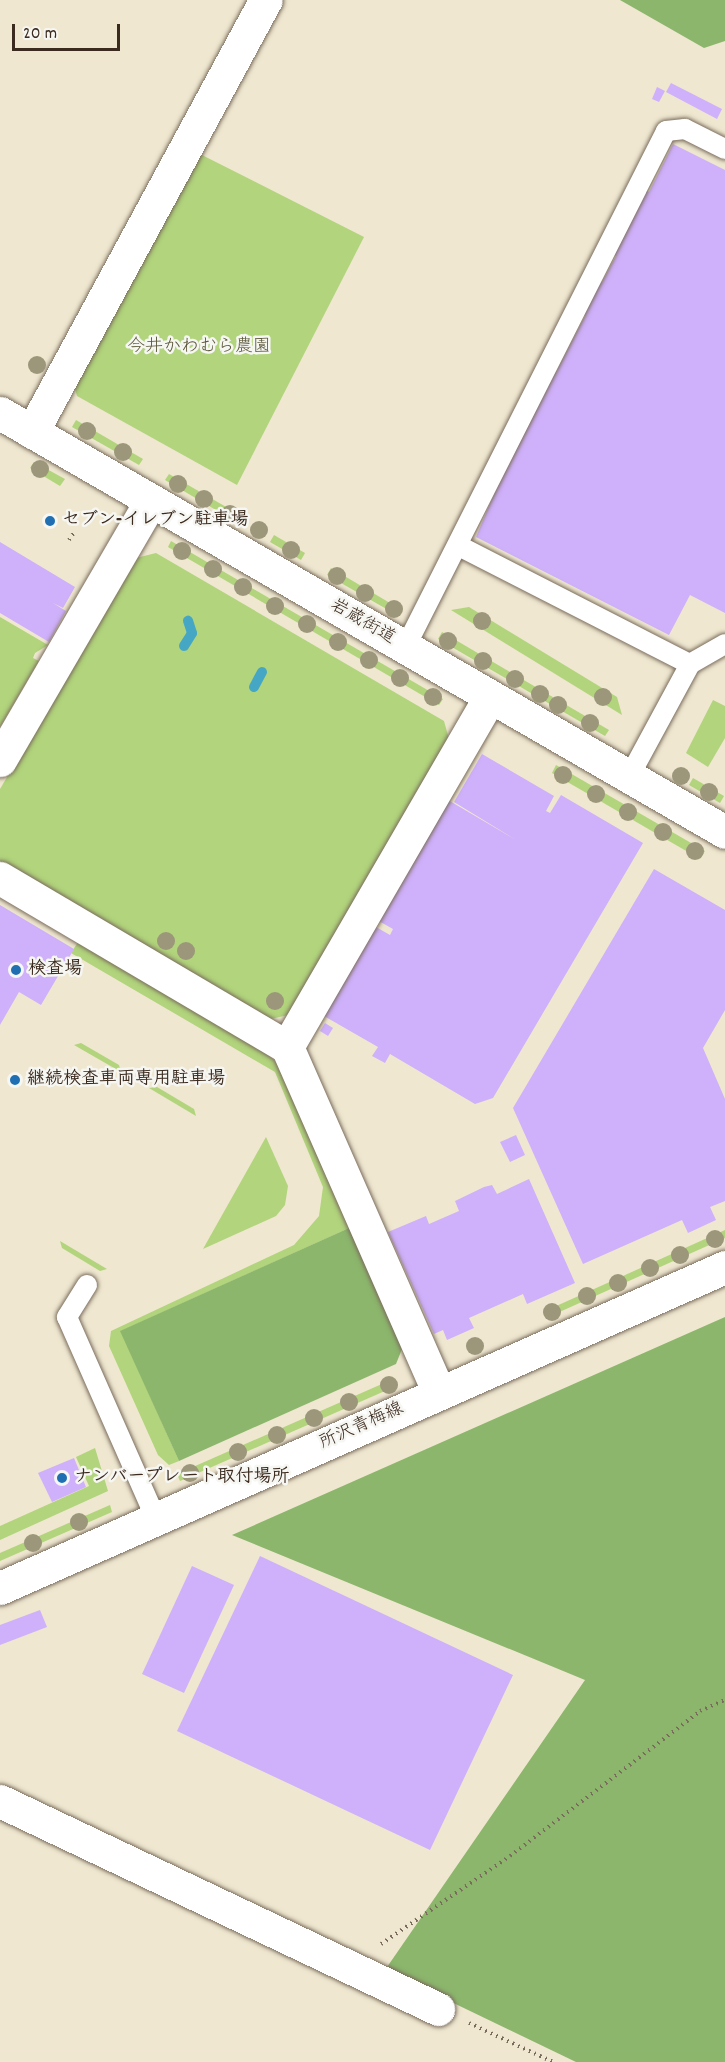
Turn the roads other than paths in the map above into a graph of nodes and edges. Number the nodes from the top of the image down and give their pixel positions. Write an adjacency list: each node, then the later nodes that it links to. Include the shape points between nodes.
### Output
1 (266, 0): 4 (street)
2 (725, 149): 6 (lane, via 685,129 666,131 462,528)
3 (0, 413): 4 (street, 岩蔵街道)
4 (32, 432): 5 (street, 岩蔵街道)
5 (151, 501): 8 (street, 岩蔵街道); 11 (street)
6 (461, 547): 8 (lane); 9 (lane)
7 (725, 644): 9 (lane)
8 (405, 648): 10 (street, 岩蔵街道)
9 (690, 664): 12 (lane)
10 (489, 698): 12 (street, 岩蔵街道); 15 (street)
11 (0, 760)
12 (629, 777): 13 (street, 岩蔵街道)
13 (725, 832)
14 (0, 878): 15 (street)
15 (287, 1047): 18 (street)
16 (725, 1267): 18 (street, 所沢青梅線)
17 (87, 1285): 19 (lane, via 67,1317)
18 (439, 1393): 19 (street, 所沢青梅線)
19 (156, 1519): 20 (street, 所沢青梅線)
20 (0, 1588)
21 (0, 1801): 22 (street)
22 (438, 2009)

